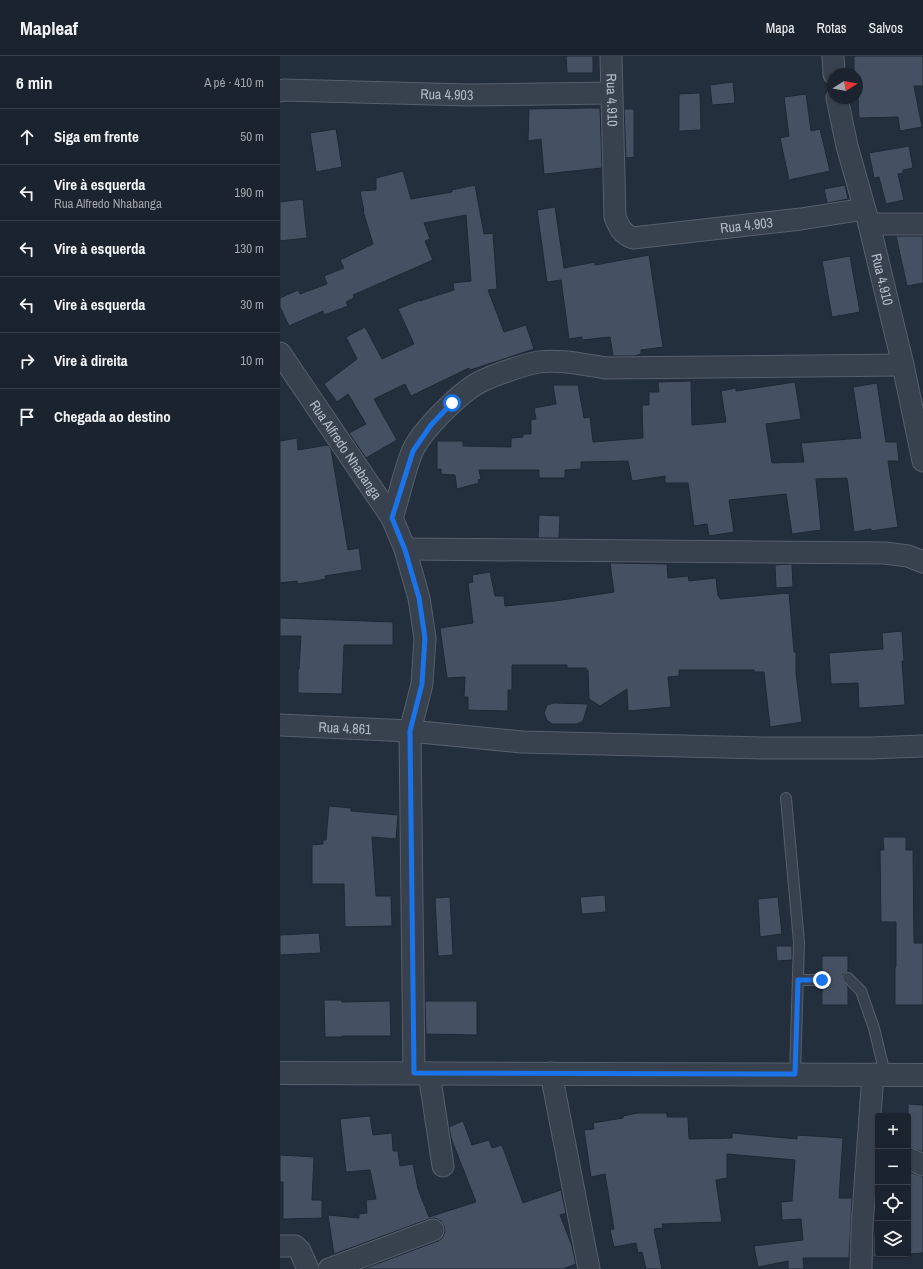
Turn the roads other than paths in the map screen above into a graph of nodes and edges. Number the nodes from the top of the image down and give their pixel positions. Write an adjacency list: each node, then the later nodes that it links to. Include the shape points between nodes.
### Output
1 (611, 56): 5 (street, Rua 4.910)
2 (833, 56): 3 (street)
3 (834, 68)
4 (281, 89): 5 (street, Rua 4.903, via 469,95)
5 (611, 93): 7 (street, Rua 4.910)
6 (838, 104): 8 (street, Rua 4.910)
7 (615, 217): 8 (street, Rua 4.903, via 625,235 633,238 801,219)
8 (867, 217): 9 (street, Rua 4.903); 11 (street, Rua 4.910)
9 (923, 224)
10 (280, 353): 13 (street, Rua Alfredo Nhabanga)
11 (903, 366): 12 (street, Rua 4.910); 13 (street, via 606,368 563,362 539,362 518,368 481,382 452,403 431,425 413,451)
12 (923, 461)
13 (392, 518): 14 (street, Rua Alfredo Nhabanga)
14 (405, 550): 15 (street, via 885,553 908,556); 17 (street, Rua Alfredo Nhabanga, via 419,598 425,638 422,684)
15 (923, 562)
16 (280, 725): 17 (street, Rua 4.861)
17 (410, 731): 18 (street, Rua 4.861, via 537,743 771,748); 24 (street, Rua Alfredo Nhabanga)
18 (923, 746)
19 (786, 798): 21 (lane, via 799,942)
20 (848, 978): 27 (lane, via 861,992 874,1028)
21 (798, 980): 22 (lane); 26 (lane)
22 (822, 980)
23 (280, 1073): 24 (street)
24 (422, 1073): 25 (street); 32 (street, Rua Alfredo Nhabanga)
25 (551, 1073): 26 (street); 37 (street)
26 (795, 1074): 27 (street)
27 (879, 1074): 28 (street); 29 (street)
28 (923, 1075)
29 (873, 1140): 38 (street, via 862,1227)
30 (911, 1159): 31 (street)
31 (923, 1165)
32 (442, 1166)
33 (433, 1230): 36 (street)
34 (280, 1246): 35 (street, via 295,1246)
35 (308, 1269)
36 (329, 1269)
37 (589, 1269)
38 (861, 1269)

